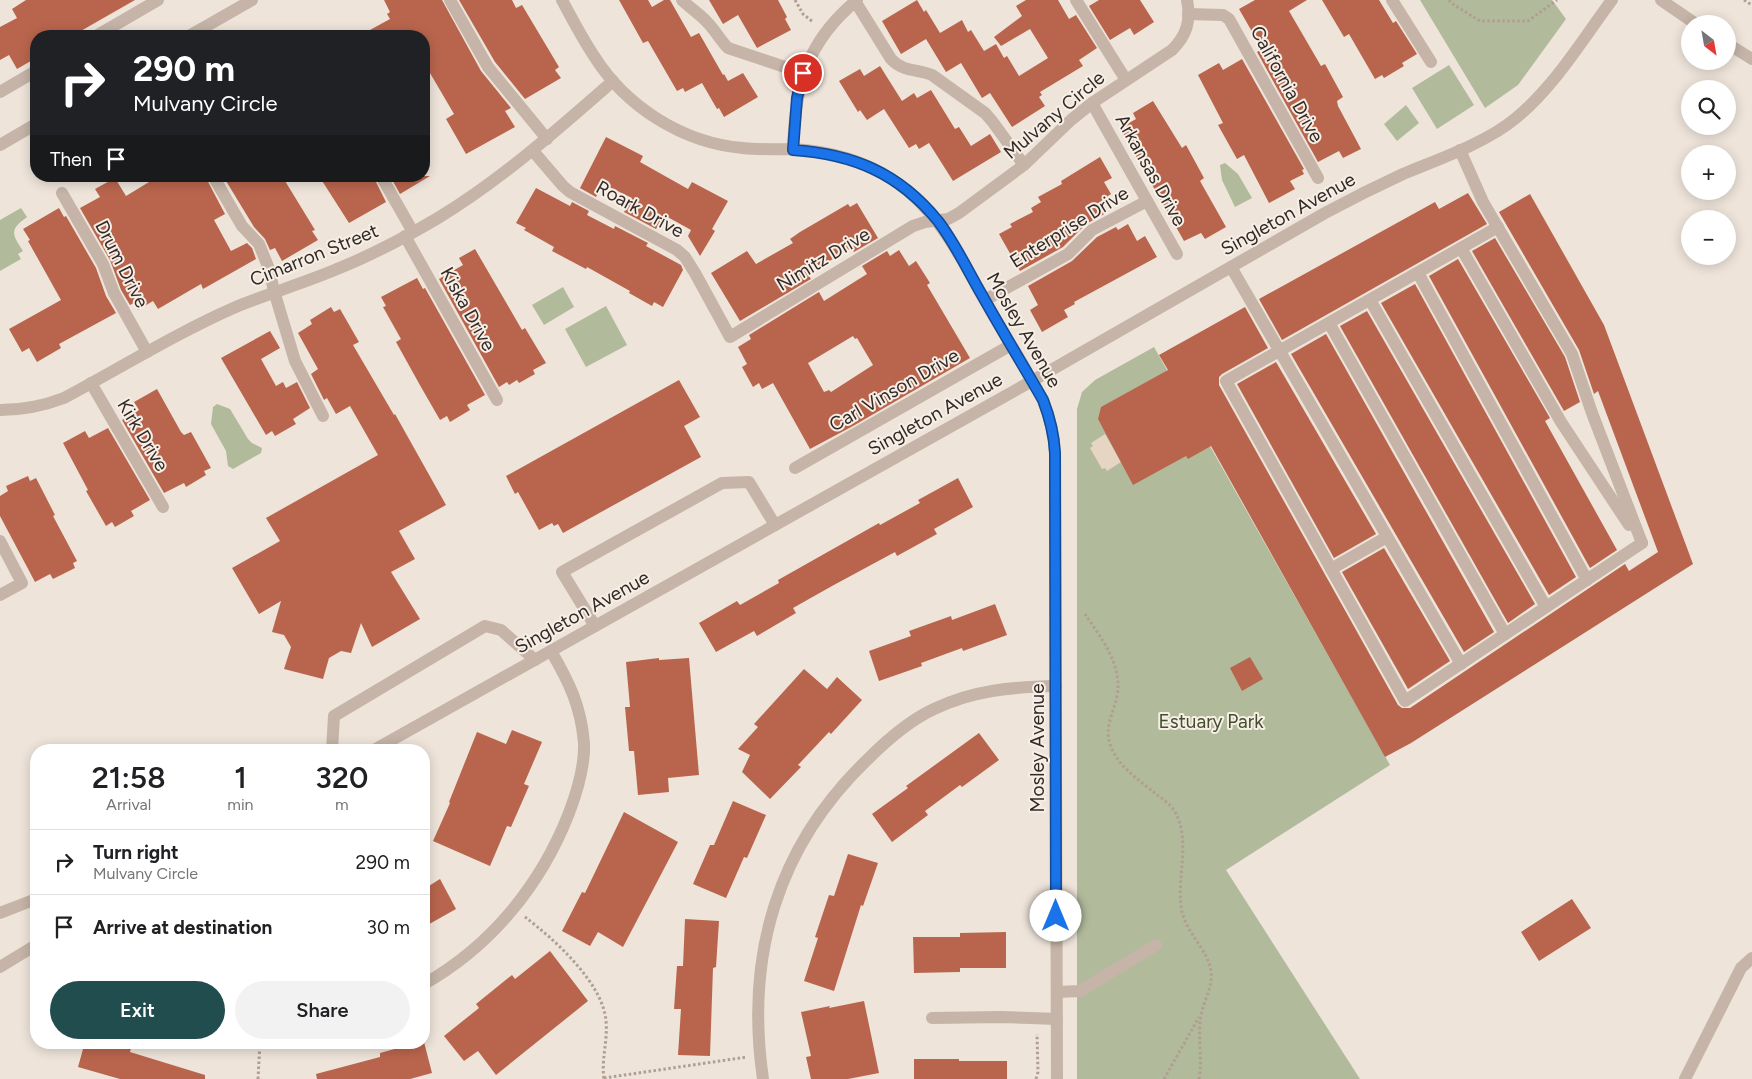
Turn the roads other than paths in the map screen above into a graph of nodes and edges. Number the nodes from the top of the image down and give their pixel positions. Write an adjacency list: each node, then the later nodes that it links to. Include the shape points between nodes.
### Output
1 (158, 0): 14 (street)
2 (252, 0): 15 (street)
3 (450, 0): 26 (street, via 488,67)
4 (562, 0): 21 (street, Mosley Avenue, via 594,57)
5 (682, 0): 19 (street, via 706,20 728,48)
6 (1076, 0): 22 (street)
7 (1187, 0): 12 (street, Mulvany Circle)
8 (1392, 0): 18 (street)
9 (1612, 0): 29 (street, Singleton Avenue, via 1535,102 1508,124)
10 (1661, 0): 13 (street)
11 (856, 1): 19 (street, via 827,30); 31 (street, via 897,66 932,75 985,113)
12 (1188, 14): 22 (street, Mulvany Circle, via 1182,40); 32 (street, California Drive, via 1222,15 1230,19)
13 (1683, 15)
14 (106, 30)
15 (200, 30)
16 (1736, 49): 17 (street)
17 (1752, 59)
18 (1431, 62)
19 (803, 73): 28 (street, via 797,98)
20 (30, 74): 23 (street)
21 (613, 80): 26 (street, Cimarron Street); 28 (street, Mosley Avenue, via 634,103 684,133 711,143 743,148)
22 (1126, 80): 24 (street, Mulvany Circle)
23 (0, 92)
24 (1092, 103): 31 (street, Mulvany Circle); 36 (street, Arkansas Drive)
25 (30, 128): 27 (street)
26 (547, 139): 30 (street, Cimarron Street)
27 (0, 145)
28 (793, 150): 37 (street, Mosley Avenue, via 840,156 867,165 917,198)
29 (1460, 150): 38 (street); 42 (street, Singleton Avenue, via 1360,194)
30 (533, 151): 39 (street, Cimarron Street, via 460,204); 48 (street, Roark Drive, via 570,192 685,257)
31 (1024, 165): 37 (street, Mulvany Circle, via 959,213)
32 (1318, 178)
33 (216, 182): 44 (street, via 242,226 259,244 270,269)
34 (384, 182): 39 (street, Kiska Drive)
35 (62, 193): 51 (street, Drum Drive, via 103,264 114,293)
36 (1147, 200): 41 (street, Arkansas Drive); 45 (street, Enterprise Drive, via 1092,230 1068,254)
37 (938, 222): 45 (street, Mosley Avenue); 48 (street, Nimitz Drive, via 913,226)
38 (1498, 228): 40 (street); 62 (street, via 1572,354)
39 (409, 234): 44 (street, Cimarron Street, via 337,270); 54 (street, Kiska Drive)
40 (1461, 248): 43 (street); 62 (street, via 1561,422)
41 (1177, 254)
42 (1231, 267): 50 (street); 52 (street, Singleton Avenue)
43 (1418, 273): 46 (street); 64 (street)
44 (274, 292): 51 (street, Cimarron Street, via 198,325); 56 (street, via 295,361)
45 (985, 300): 49 (street, Mosley Avenue)
46 (1370, 300): 47 (street); 66 (street)
47 (1329, 323): 50 (street); 68 (street)
48 (730, 337)
49 (1011, 345): 52 (street, Mosley Avenue); 57 (street, Carl Vinson Drive)
50 (1279, 351): 60 (street); 63 (street, via 1226,382)
51 (147, 352): 53 (street, Cimarron Street)
52 (1032, 381): 59 (street, Singleton Avenue); 72 (street, Mosley Avenue, via 1049,416 1054,435)
53 (91, 383): 55 (street, Cimarron Street, via 44,406); 58 (street, Kirk Drive)
54 (497, 400)
55 (0, 410)
56 (324, 416)
57 (795, 468)
58 (163, 507)
59 (775, 525): 67 (street, Singleton Avenue); 67 (street, via 749,482 722,483 562,572)
60 (1387, 536): 63 (street); 71 (street)
61 (0, 541): 65 (street, via 22,583)
62 (1642, 543): 64 (street)
63 (1331, 569): 71 (street, via 1405,701)
64 (1586, 580): 66 (street)
65 (0, 595)
66 (1546, 607): 68 (street)
67 (595, 626): 69 (street, Singleton Avenue)
68 (1505, 634): 71 (street)
69 (552, 651): 70 (street, Singleton Avenue); 81 (street, via 569,682 582,722 582,771 575,797 550,855 514,908 468,955)
70 (535, 660): 73 (street, via 501,630 485,626 334,716); 74 (street, Singleton Avenue)
71 (1461, 664)
72 (1056, 686): 82 (street, Mosley Avenue); 85 (street, via 986,691 933,709 880,748 852,774 829,802 809,830 780,889 762,955 757,1021)
73 (332, 744)
74 (385, 744)
75 (30, 901): 76 (street)
76 (0, 913)
77 (1156, 945): 82 (street, via 1080,990)
78 (30, 949): 80 (street)
79 (1752, 958): 87 (street, via 1741,968)
80 (0, 967)
81 (430, 980)
82 (1057, 992): 84 (street, Mosley Avenue)
83 (932, 1018): 84 (street)
84 (1057, 1019): 86 (street, Mosley Avenue)
85 (763, 1079)
86 (1057, 1079)
87 (1685, 1079)

